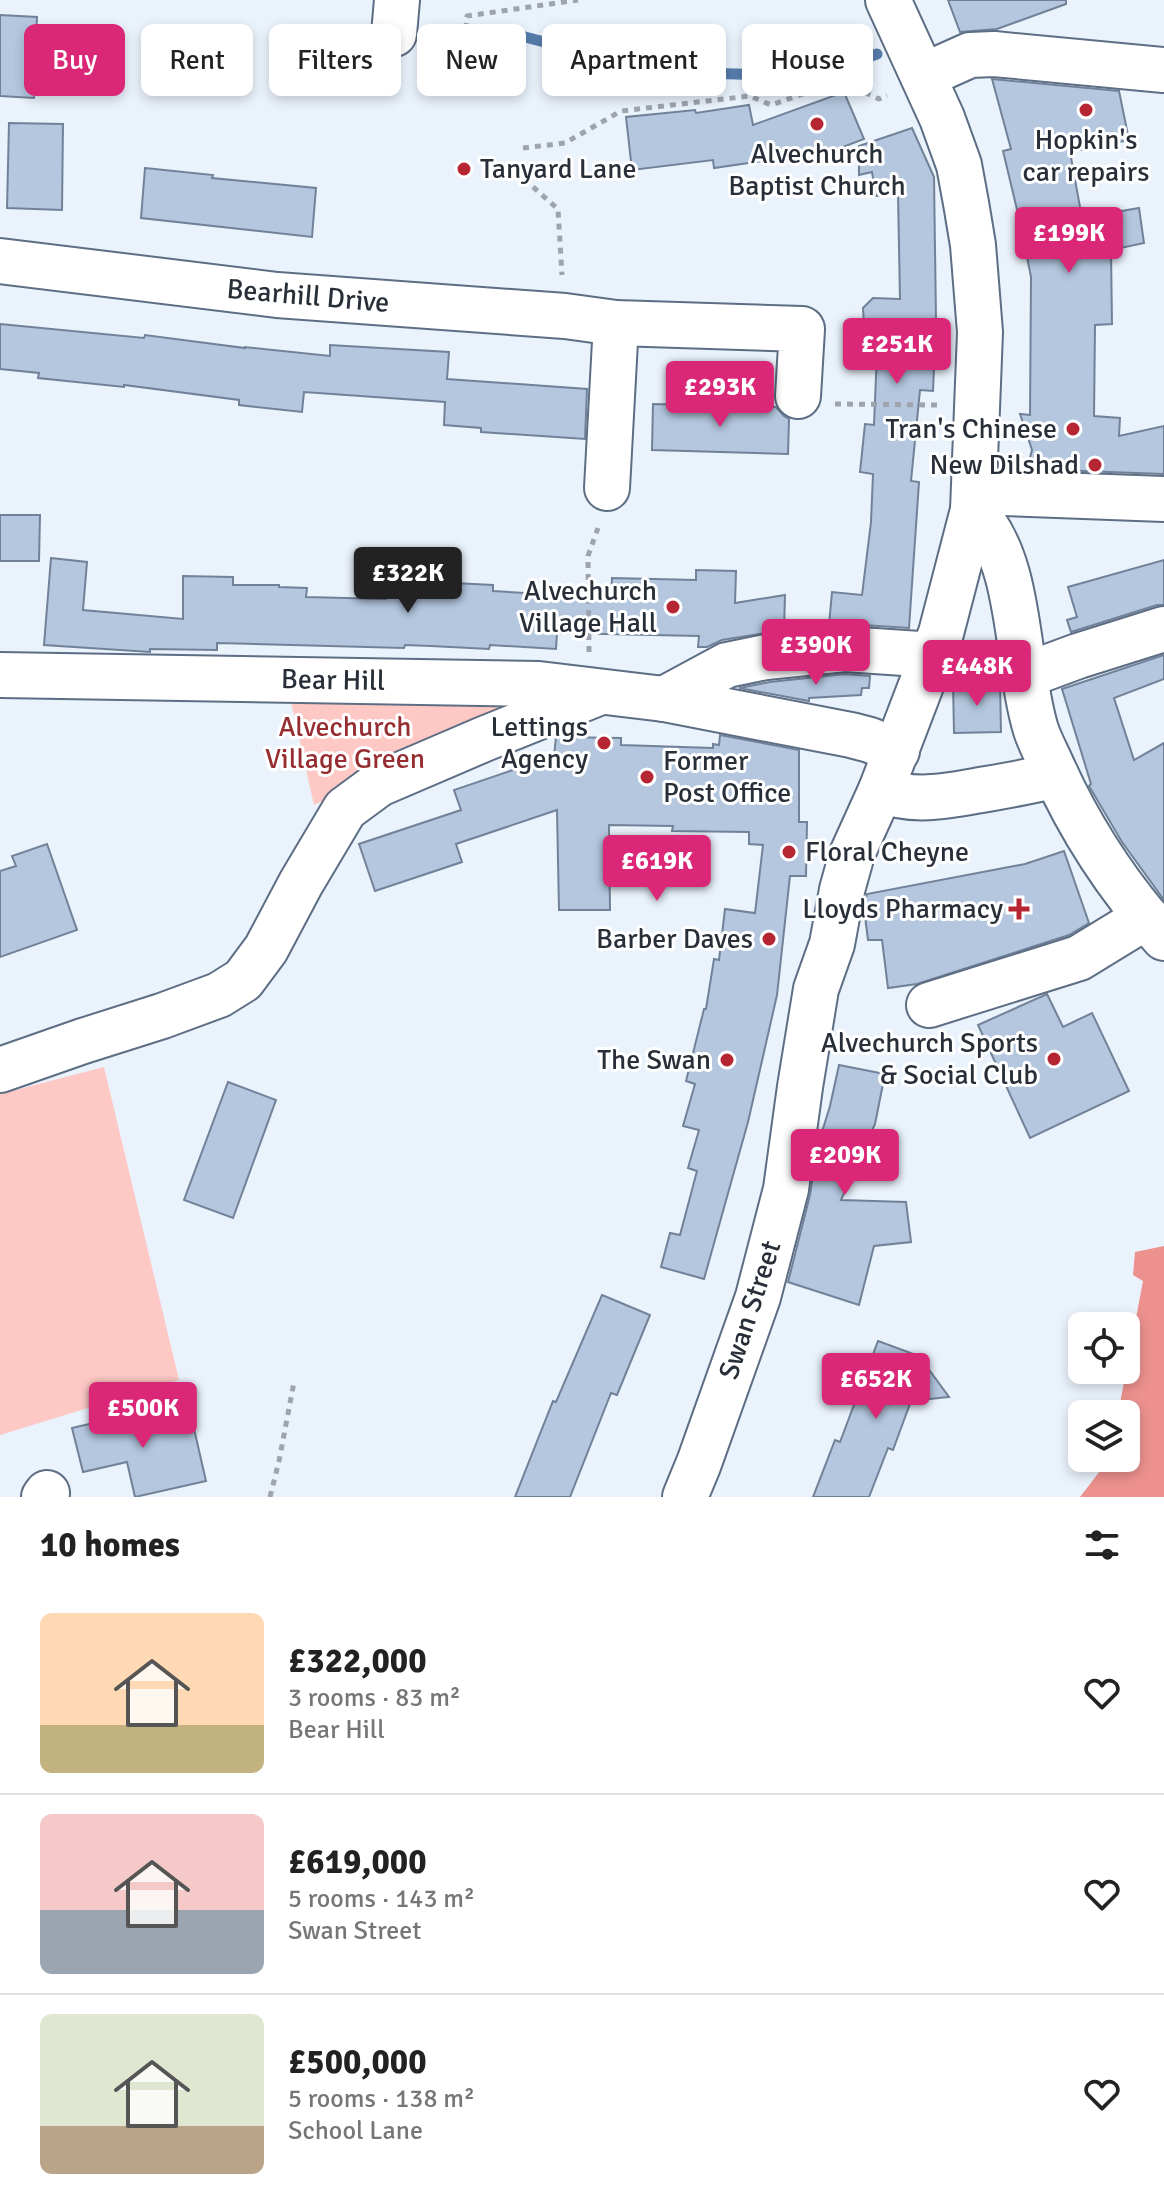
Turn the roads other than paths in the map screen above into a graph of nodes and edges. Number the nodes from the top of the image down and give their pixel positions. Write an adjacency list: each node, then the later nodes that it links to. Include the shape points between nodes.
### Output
1 (888, 0): 3 (street, Swan Street)
2 (1164, 70): 3 (street, via 994,54 970,55)
3 (923, 76): 9 (street, Swan Street, via 959,165 973,245 979,317)
4 (0, 261): 5 (street, Bearhill Drive, via 277,295)
5 (616, 323): 6 (street, Bearhill Drive, via 802,329); 7 (street)
6 (798, 396)
7 (607, 488)
8 (1164, 499): 9 (street)
9 (974, 501): 11 (street, Swan Street); 13 (street, via 1010,584)
10 (1164, 629): 13 (street)
11 (934, 655): 15 (street, via 845,649 766,657 727,665); 16 (street, Swan Street)
12 (0, 675): 14 (street, Bear Hill, via 461,682)
13 (1024, 676): 17 (street, via 1037,732)
14 (596, 690): 15 (street, Bear Hill); 20 (street, via 379,784 345,809 243,980 219,995)
15 (664, 699): 16 (street, Bear Hill, via 870,740)
16 (889, 770): 17 (street, Bear Hill, via 896,796 921,798); 21 (street, Swan Street, via 852,854 816,989 786,1189 758,1297)
17 (1056, 775): 18 (street, via 1087,833)
18 (1155, 928): 19 (street)
19 (929, 1005)
20 (0, 1070)
21 (685, 1497)

